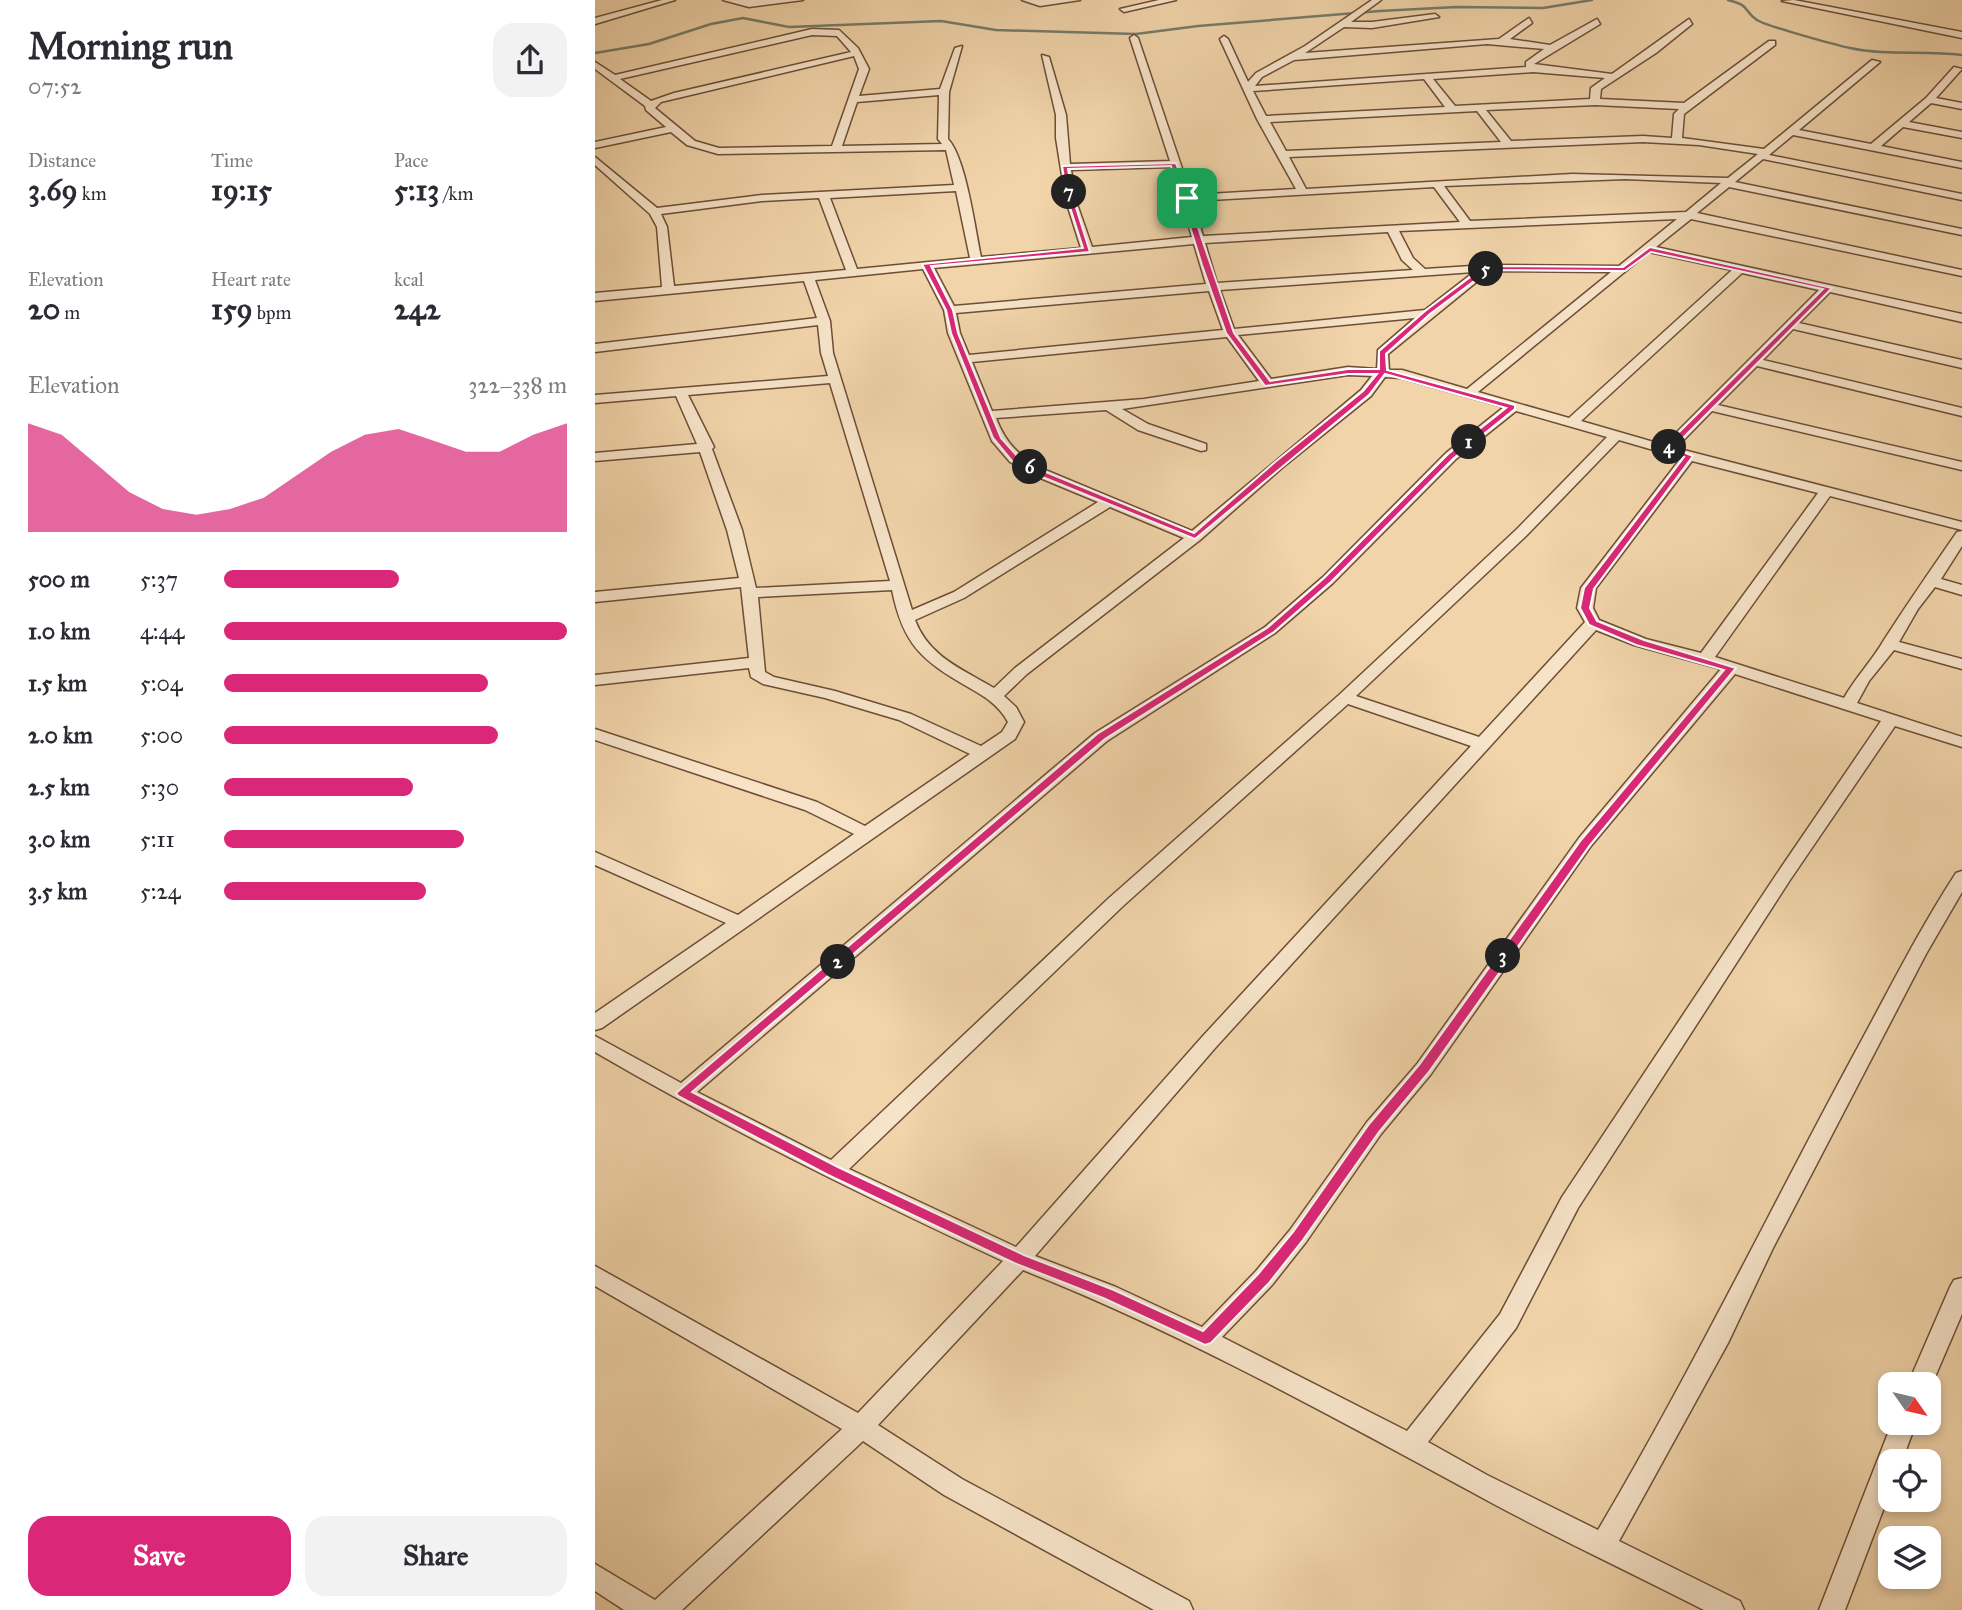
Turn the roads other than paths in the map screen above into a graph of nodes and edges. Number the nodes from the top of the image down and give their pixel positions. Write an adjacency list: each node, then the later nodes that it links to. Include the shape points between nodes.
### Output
1 (671, 0): 13 (street)
2 (727, 0): 3 (street, via 749,4)
3 (799, 0)
4 (1026, 0): 5 (street, via 1040,4)
5 (1076, 0)
6 (1171, 0): 10 (street)
7 (1377, 0): 15 (street)
8 (1832, 0): 11 (street)
9 (1786, 1): 18 (street)
10 (1124, 9)
11 (1910, 14)
12 (1435, 17): 15 (street, via 1372,24)
13 (595, 21)
14 (1529, 21): 21 (street)
15 (1342, 22): 27 (street)
16 (1597, 22): 24 (street)
17 (1689, 22): 33 (street, via 1653,51)
18 (1962, 35)
19 (1134, 38): 61 (street)
20 (1224, 39): 37 (street)
21 (1502, 41): 24 (street); 27 (street)
22 (1772, 43): 43 (street)
23 (959, 48): 38 (street)
24 (1551, 48): 30 (street, via 1529,64)
25 (857, 53): 34 (street, via 839,33 812,33); 39 (street, via 864,69); 42 (street)
26 (1045, 57): 63 (street, via 1061,115)
27 (1292, 57): 37 (street, via 1259,75)
28 (1875, 62): 50 (street)
29 (595, 65): 34 (street)
30 (1533, 69): 32 (street); 33 (street)
31 (1957, 69): 35 (street)
32 (1426, 76): 37 (street); 46 (street)
33 (1610, 76): 41 (street, via 1596,88)
34 (613, 78): 42 (street)
35 (1948, 78): 36 (street); 40 (street)
36 (1962, 81)
37 (1247, 89): 47 (street)
38 (944, 92): 39 (street); 55 (street, via 943,139)
39 (855, 99): 57 (street)
40 (1929, 100): 44 (street); 48 (street)
41 (1595, 103): 43 (street); 45 (street)
42 (650, 104): 49 (street, via 649,108)
43 (1686, 106): 52 (street, via 1679,114)
44 (1962, 106)
45 (1480, 109): 46 (street); 53 (street)
46 (1453, 110): 47 (street)
47 (1262, 119): 58 (street)
48 (1901, 124): 51 (street); 56 (street)
49 (675, 128): 54 (street); 57 (street, via 691,143 718,151)
50 (1789, 131): 56 (street); 59 (street)
51 (1962, 135)
52 (1677, 140): 53 (street); 59 (street)
53 (1507, 144): 58 (street)
54 (595, 145)
55 (950, 148): 57 (street); 66 (street)
56 (1873, 148): 62 (street)
57 (836, 149)
58 (1281, 154): 67 (street)
59 (1764, 154): 64 (street); 69 (street)
60 (595, 160): 71 (street)
61 (1174, 164): 63 (street); 70 (street)
62 (1962, 165)
63 (1065, 167): 78 (street)
64 (1729, 183): 65 (street, via 1660,176); 72 (street); 75 (street)
65 (1437, 184): 67 (street); 73 (street)
66 (959, 188): 68 (street); 79 (street)
67 (1303, 192): 70 (street)
68 (824, 194): 71 (street); 84 (street)
69 (1962, 197)
70 (1187, 198): 76 (street)
71 (655, 212): 90 (street, via 662,227)
72 (1689, 215): 73 (street); 77 (street); 86 (street)
73 (1467, 224): 74 (street)
74 (1392, 228): 76 (street); 85 (street, via 1408,260)
75 (1962, 232)
76 (1199, 240): 78 (street); 88 (street)
77 (1650, 249): 82 (street); 83 (street)
78 (1087, 250): 79 (street)
79 (976, 259): 80 (street)
80 (926, 264): 84 (street); 92 (street)
81 (1487, 268): 82 (street); 85 (street); 93 (street)
82 (1625, 269): 106 (street)
83 (1740, 269): 89 (street); 113 (street)
84 (852, 271): 87 (street)
85 (1421, 271): 88 (street)
86 (1962, 273)
87 (808, 276): 90 (street); 95 (street)
88 (1213, 287): 92 (street); 97 (street)
89 (1828, 288): 94 (street); 96 (street)
90 (668, 289): 91 (street)
91 (595, 297)
92 (950, 310): 99 (street)
93 (1427, 313): 97 (street); 102 (street, via 1382,353)
94 (1962, 318)
95 (824, 321): 98 (street); 103 (street)
96 (1790, 325): 100 (street); 101 (street)
97 (1230, 333): 99 (street); 104 (street)
98 (595, 348)
99 (965, 359): 112 (street)
100 (1754, 360): 110 (street); 111 (street)
101 (1962, 364)
102 (1383, 372): 104 (street, via 1348,372); 106 (street); 125 (street, via 1366,393)
103 (835, 379): 105 (street); 127 (street)
104 (1268, 384): 108 (street)
105 (681, 393): 107 (street); 115 (street)
106 (1468, 394): 109 (street)
107 (595, 399)
108 (1109, 405): 112 (street); 116 (street, via 1143,426)
109 (1512, 407): 113 (street); 153 (street, via 1451,456 1328,580 1271,630 1101,737)
110 (1710, 407): 117 (street); 120 (street)
111 (1962, 412)
112 (989, 415): 122 (street, via 997,438 1015,459)
113 (1571, 423): 114 (street)
114 (1616, 435): 117 (street); 140 (street, via 1523,532)
115 (707, 447): 119 (street); 128 (street)
116 (1201, 447)
117 (1667, 449): 118 (street)
118 (1689, 456): 121 (street); 132 (street, via 1589,588 1585,608)
119 (595, 457)
120 (1962, 466)
121 (1828, 490): 123 (street); 134 (street)
122 (1109, 501): 125 (street); 131 (street, via 959,595)
123 (1962, 526)
124 (1962, 535): 126 (street)
125 (1195, 537): 139 (street)
126 (1932, 581): 129 (street); 133 (street, via 1910,607)
127 (899, 585): 128 (street); 131 (street)
128 (750, 588): 130 (street); 135 (street)
129 (1962, 590)
130 (595, 597)
131 (906, 618): 139 (street, via 921,648 945,670)
132 (1593, 623): 134 (street, via 1640,642); 145 (street)
133 (1890, 645): 136 (street); 141 (street)
134 (1705, 659): 137 (street)
135 (758, 662): 138 (street); 146 (street, via 757,674 769,681 905,716)
136 (1962, 664)
137 (1731, 668): 141 (street); 158 (street, via 1585,842 1424,1069 1374,1128 1298,1236)
138 (595, 680)
139 (995, 696): 146 (street, via 1011,709 1016,722 1009,735)
140 (1345, 698): 145 (street); 154 (street, via 1116,902)
141 (1847, 707): 142 (street)
142 (1890, 721): 144 (street); 162 (street, via 1577,1192 1508,1321)
143 (595, 734): 147 (street, via 811,806)
144 (1962, 743)
145 (1483, 744): 155 (street, via 1209,1042)
146 (982, 753): 147 (street)
147 (867, 834): 150 (street)
148 (595, 858): 150 (street)
149 (1962, 877): 163 (street, via 1916,954 1676,1419)
150 (741, 923): 151 (street)
151 (595, 1023)
152 (595, 1043): 153 (street)
153 (682, 1093): 154 (street)
154 (833, 1171): 155 (street)
155 (1019, 1259): 158 (street); 160 (street)
156 (595, 1275): 160 (street)
157 (1962, 1287): 159 (street)
158 (1205, 1339): 162 (street)
159 (1925, 1372)
160 (860, 1427): 166 (street); 167 (street, via 953,1487)
161 (1899, 1435): 169 (street)
162 (1411, 1445): 163 (street)
163 (1603, 1545): 168 (street)
164 (595, 1576): 165 (street)
165 (647, 1610)
166 (663, 1610)
167 (1180, 1610)
168 (1731, 1610)
169 (1832, 1610)

